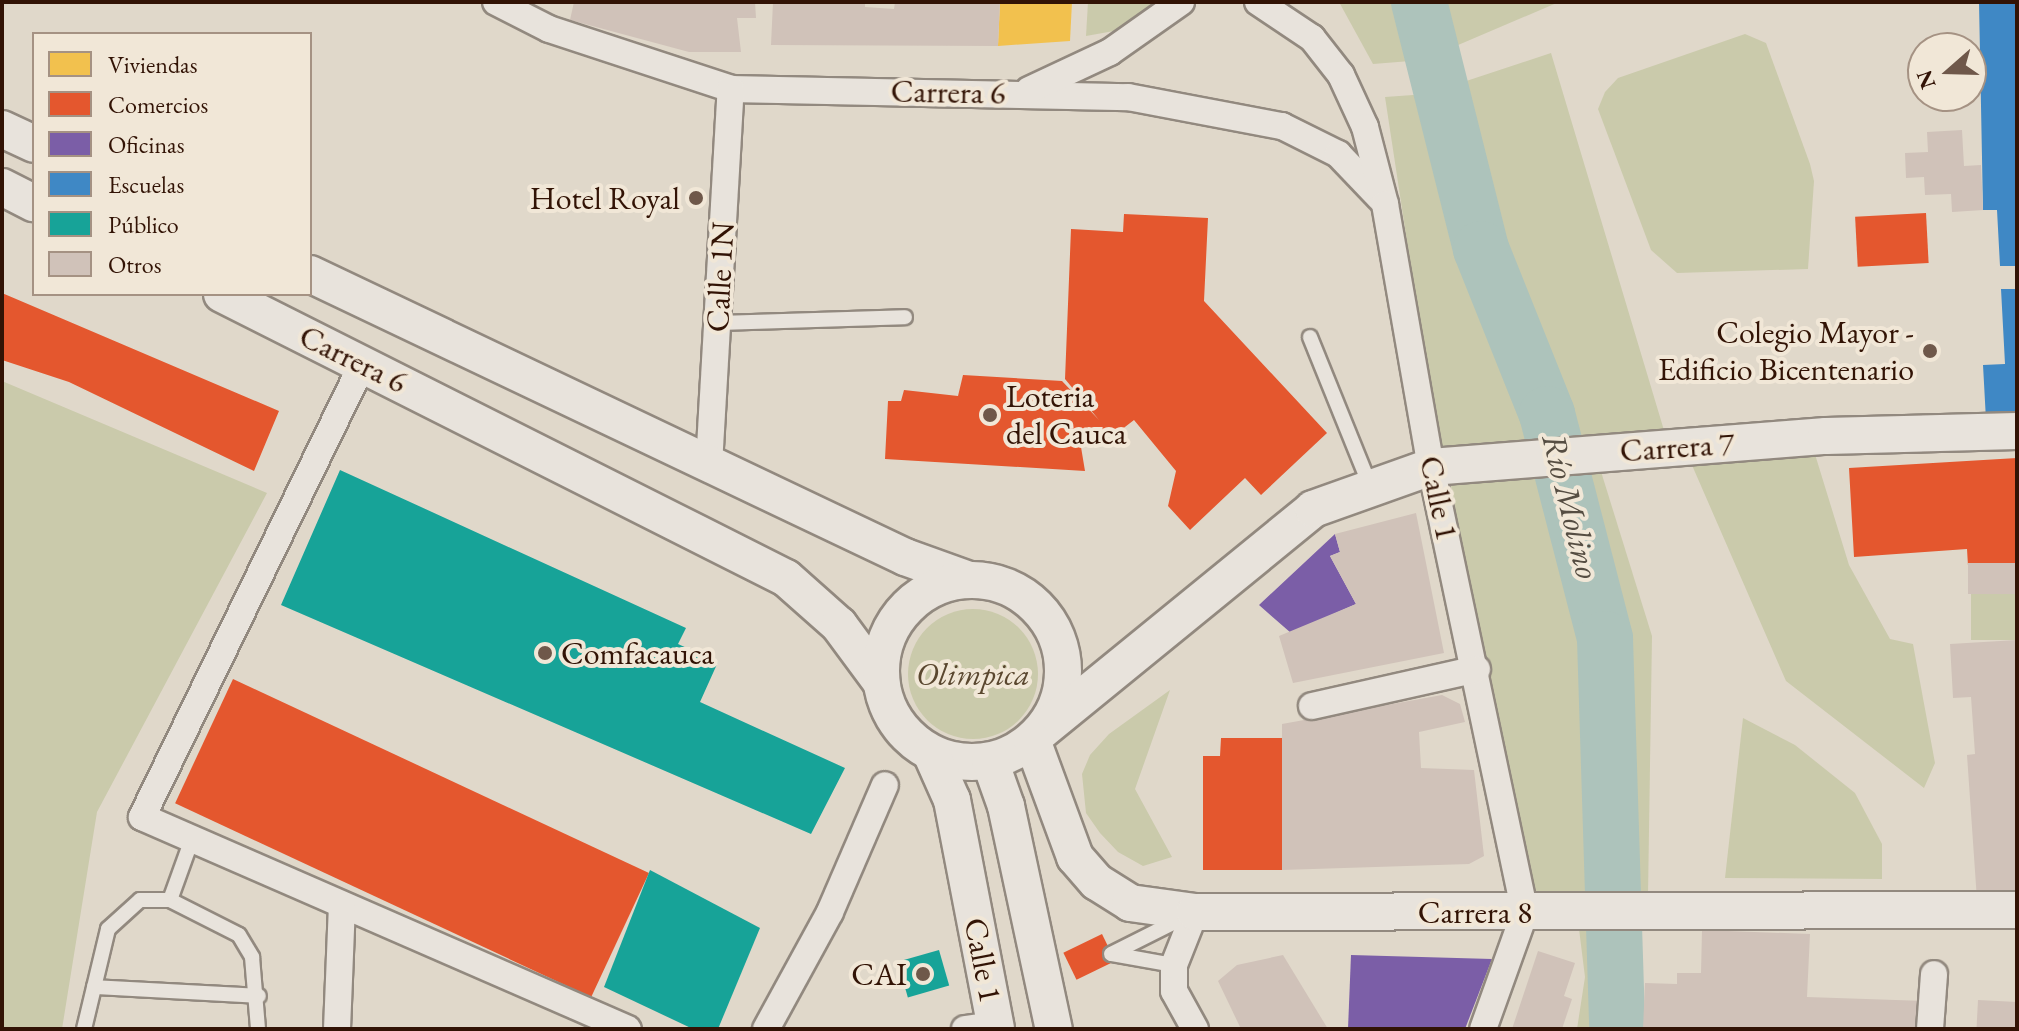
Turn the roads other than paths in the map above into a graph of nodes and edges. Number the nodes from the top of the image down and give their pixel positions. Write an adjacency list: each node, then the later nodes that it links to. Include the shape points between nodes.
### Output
1 (496, 2): 4 (street, Carrera 6, via 549,29)
2 (1181, 2): 5 (street, via 1110,52)
3 (1258, 2): 10 (street, Calle 1, via 1312,38 1341,75 1365,127)
4 (731, 89): 5 (street, Carrera 6); 14 (street, Calle 1N)
5 (1024, 92): 10 (street, Carrera 6, via 1128,97 1282,126 1338,154)
6 (2, 129): 7 (main road)
7 (32, 143)
8 (2, 187): 9 (main road)
9 (32, 202)
10 (1385, 204): 19 (street, Calle 1)
11 (312, 275): 18 (main road, Carrera 6)
12 (226, 296): 16 (main road, Carrera 6)
13 (905, 317): 14 (lane)
14 (718, 323): 18 (street, Calle 1N)
15 (1310, 337): 20 (lane)
16 (363, 363): 23 (main road, Carrera 6, via 786,578 839,625); 29 (street, via 142,817)
17 (2017, 431): 19 (main road, Carrera 7, via 1670,448)
18 (709, 465): 21 (main road, Carrera 6, via 905,557)
19 (1431, 467): 20 (main road, Carrera 7); 22 (street, Calle 1)
20 (1371, 488): 25 (main road, Carrera 7, via 1313,509)
21 (969, 580): 23 (main road, via 926,593 893,623 882,652); 25 (main road, via 999,584 1026,597 1047,619 1060,647 1063,677 1056,706)
22 (1477, 669): 24 (street); 34 (street, Calle 1)
23 (881, 682): 26 (main road, via 889,711 907,736)
24 (1312, 706)
25 (1036, 736): 27 (main road); 33 (main road, Carrera 8, via 1059,823 1075,857 1097,882 1130,903)
26 (931, 753): 27 (main road, via 960,762); 39 (main road, Calle 1, via 952,800)
27 (990, 761): 45 (main road, Calle 1, via 1045,952)
28 (885, 785): 44 (street, via 830,912)
29 (192, 839): 30 (lane); 31 (street)
30 (170, 900): 37 (lane, via 140,900 126,908 108,929); 38 (lane, via 239,935 252,957)
31 (342, 906): 42 (street); 43 (street)
32 (2017, 910): 34 (main road, Carrera 8)
33 (1195, 912): 34 (main road, Carrera 8); 35 (street); 35 (lane, via 1111,954)
34 (1541, 912): 47 (street)
35 (1174, 965): 46 (street, via 1174,991)
36 (1934, 974): 48 (street)
37 (94, 987): 38 (lane); 40 (lane)
38 (259, 996): 41 (lane)
39 (986, 1028)
40 (84, 1029)
41 (258, 1029)
42 (337, 1029)
43 (628, 1029)
44 (766, 1029)
45 (1054, 1029)
46 (1195, 1029)
47 (1483, 1029)
48 (1930, 1029)

